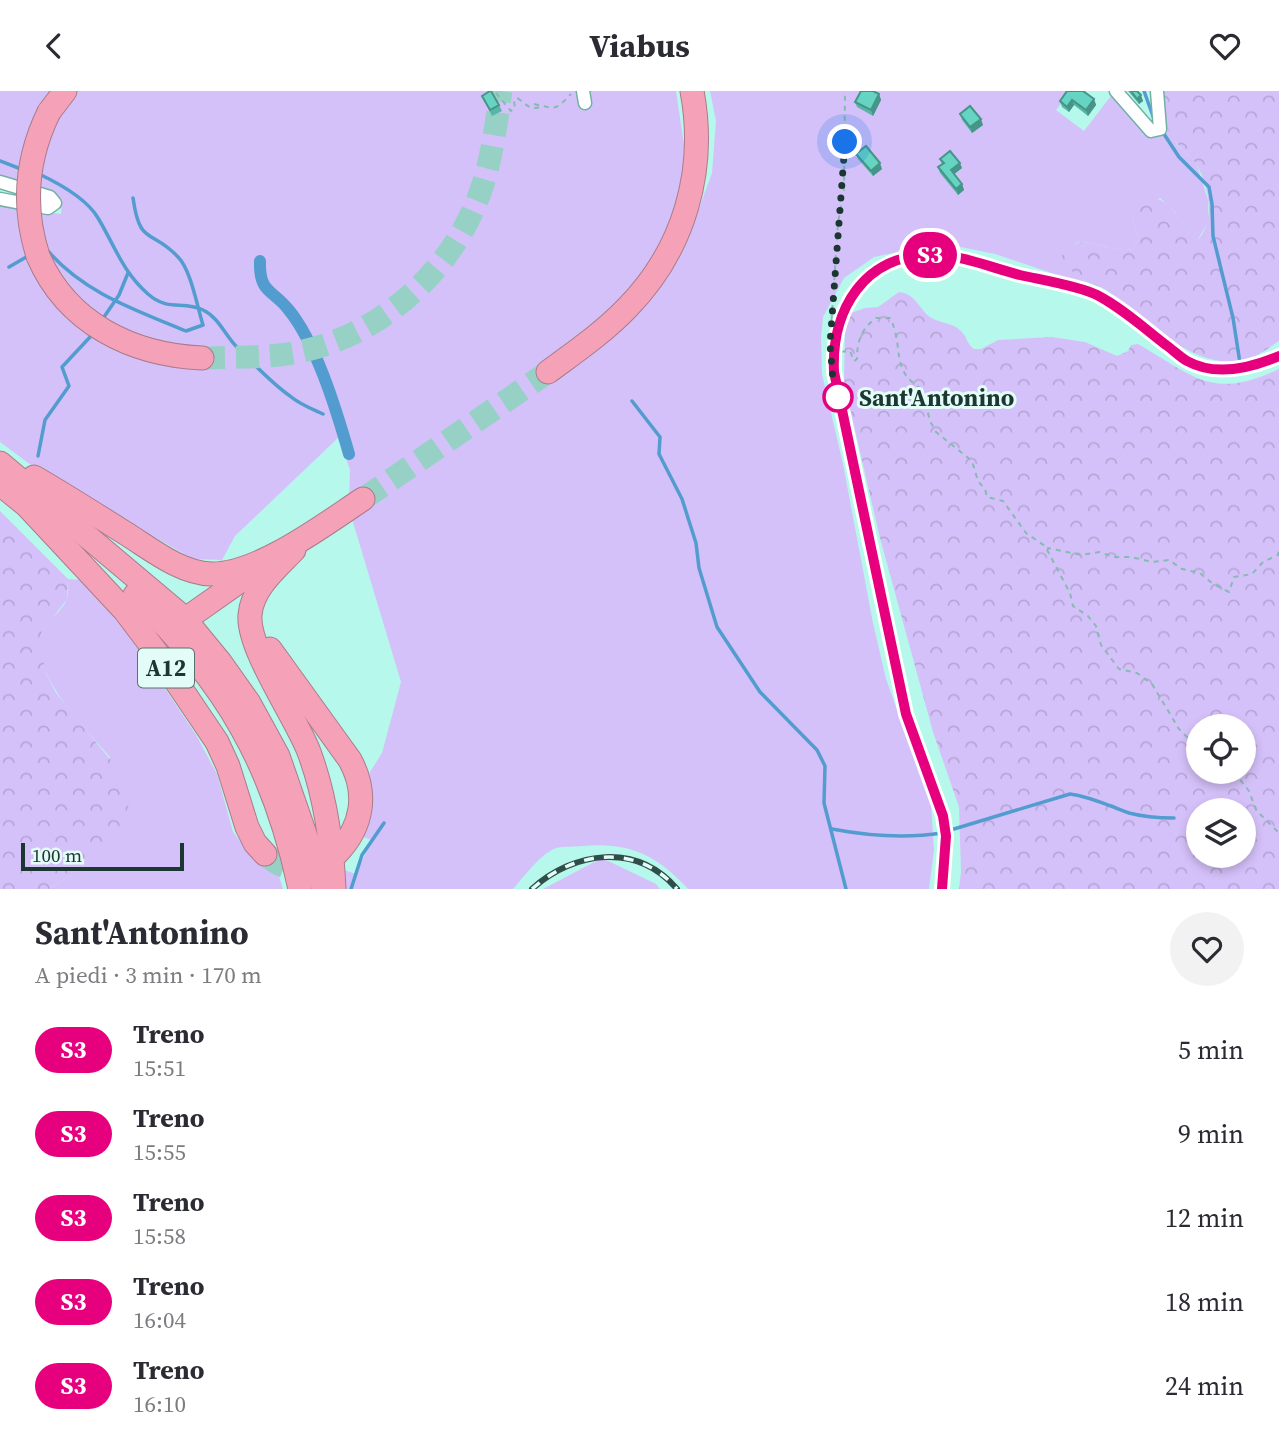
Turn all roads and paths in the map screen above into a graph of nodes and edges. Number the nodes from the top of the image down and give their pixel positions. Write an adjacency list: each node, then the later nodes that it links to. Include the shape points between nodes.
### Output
1 (65, 91): 13 (highway, bridge, via 49,112 35,146 28,182 29,220 38,256 62,295 107,333 160,354)
2 (574, 91): 9 (path, via 557,108)
3 (692, 91): 14 (highway, via 695,171 688,207 673,244 627,309)
4 (845, 91): 12 (path)
5 (1116, 91): 6 (street, via 1154,129)
6 (1157, 91)
7 (496, 93): 9 (path, via 508,110 513,110 517,98 529,108)
8 (534, 104): 9 (path)
9 (542, 106)
10 (0, 182): 11 (street, via 54,202 48,208)
11 (0, 199)
12 (831, 338): 15 (path, via 832,387); 21 (path, via 833,349 850,351 854,361 865,328 876,318 890,318 900,365 907,380 922,390 936,432 972,461 987,497 1003,501 1027,533)
13 (202, 358)
14 (548, 372)
15 (841, 429)
16 (0, 460): 22 (highway, via 193,571 214,574); 32 (highway, via 183,617 220,662 278,756)
17 (0, 484): 19 (highway)
18 (363, 499): 22 (highway)
19 (28, 506): 29 (highway, A12, via 125,611 159,656 217,742 247,827); 31 (highway, via 153,612 221,692 246,732 274,794)
20 (1279, 549): 21 (path, via 1278,555 1252,574 1234,577 1229,592 1169,560)
21 (1048, 551): 25 (path, via 1073,606 1096,626 1101,645 1112,660 1119,669 1137,673 1152,684)
22 (279, 561): 23 (highway); 28 (highway, via 261,605 264,637 350,761 361,790 357,825); 33 (highway, via 253,601 251,633 309,753 326,815)
23 (193, 614)
24 (183, 667): 30 (highway, via 268,809)
25 (1186, 737)
26 (1243, 784): 27 (path, via 1256,810)
27 (1279, 834)
28 (337, 853)
29 (265, 854)
30 (291, 889)
31 (300, 889)
32 (324, 889)
33 (334, 889)

